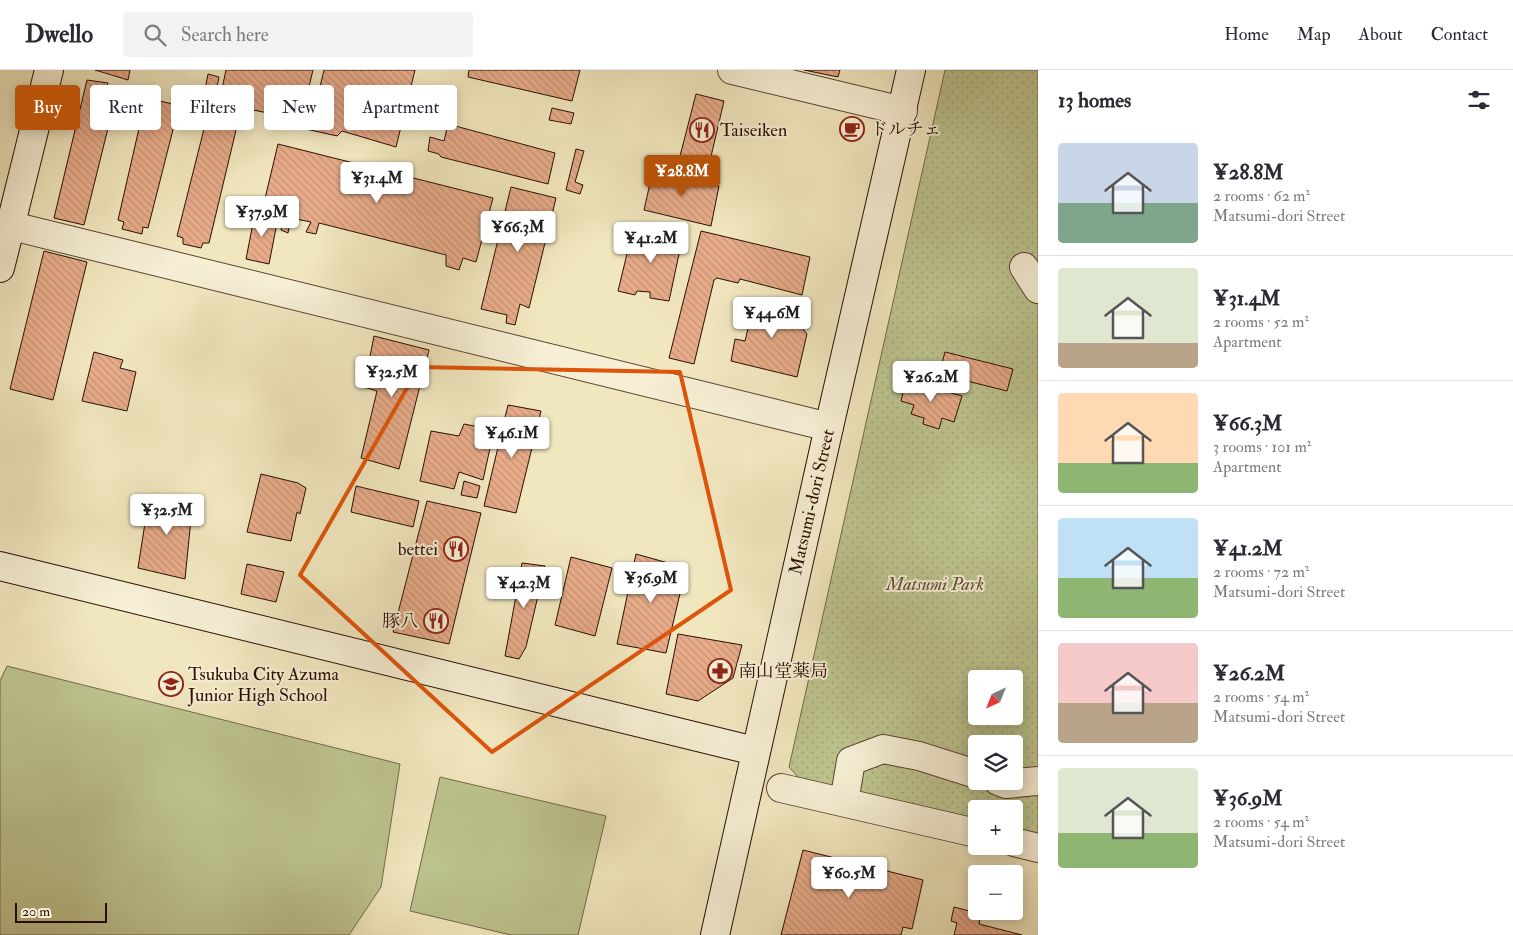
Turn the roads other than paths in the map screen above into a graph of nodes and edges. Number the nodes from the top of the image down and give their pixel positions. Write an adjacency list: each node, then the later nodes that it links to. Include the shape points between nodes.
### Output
1 (48, 70): 5 (street)
2 (732, 70): 4 (street)
3 (911, 70): 4 (street, Matsumi-dori Street)
4 (903, 112): 7 (street, Matsumi-dori Street)
5 (5, 224): 6 (street); 7 (street)
6 (0, 268)
7 (828, 427): 9 (street, Matsumi-dori Street)
8 (0, 566): 9 (street)
9 (755, 752): 18 (street, Matsumi-dori Street)
10 (968, 771): 14 (street, via 883,749 851,760)
11 (1038, 781): 12 (street)
12 (1023, 782)
13 (781, 788): 14 (street)
14 (844, 802): 15 (street)
15 (968, 832)
16 (1023, 844): 17 (street)
17 (1038, 848)
18 (715, 935)

